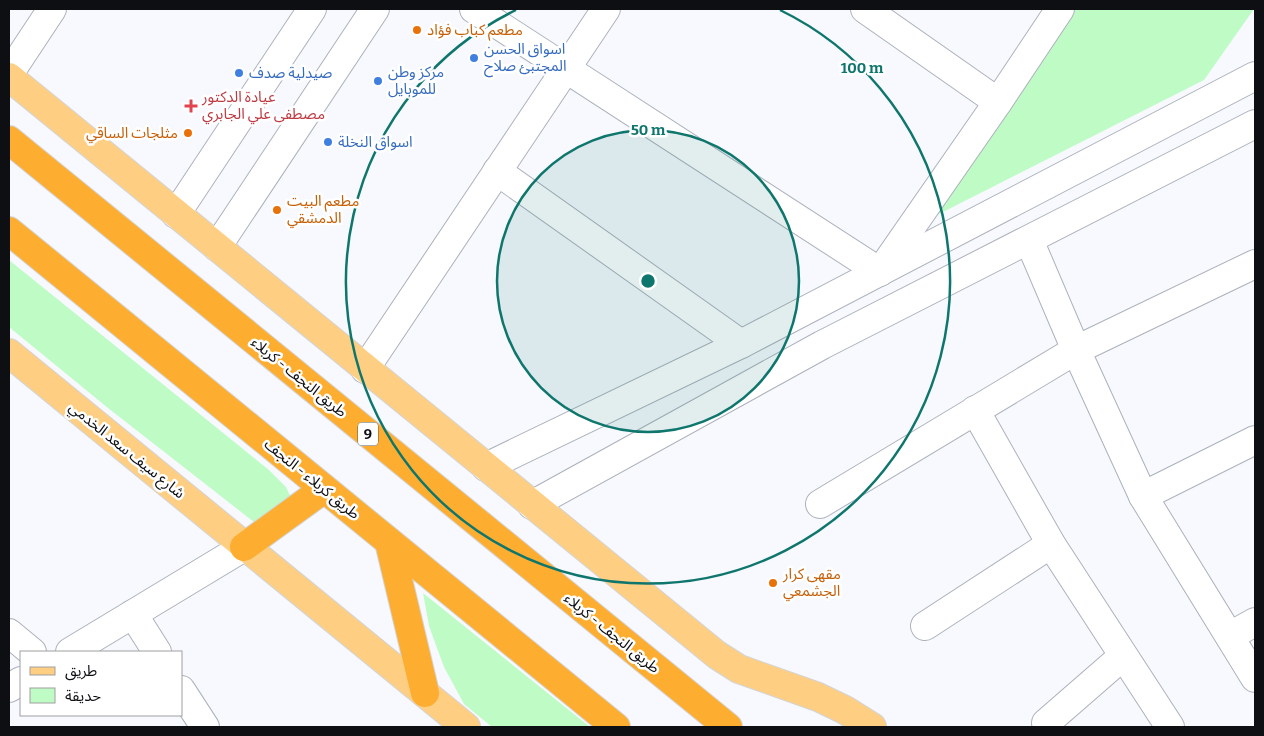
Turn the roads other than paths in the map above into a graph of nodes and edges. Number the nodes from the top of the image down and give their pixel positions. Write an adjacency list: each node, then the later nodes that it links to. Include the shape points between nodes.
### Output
1 (52, 9): 9 (street)
2 (312, 9): 15 (street)
3 (375, 9): 18 (street)
4 (474, 9): 8 (street)
5 (606, 9): 8 (street)
6 (865, 9): 11 (street)
7 (1060, 9): 11 (street)
8 (566, 68): 14 (street); 20 (street)
9 (9, 76): 15 (main road)
10 (1254, 76): 20 (street)
11 (998, 102): 20 (street)
12 (1255, 124): 17 (street)
13 (9, 140): 53 (highway, طريق النجف - كربلاء / 9)
14 (498, 171): 21 (street); 24 (street)
15 (176, 214): 18 (main road)
16 (9, 231): 28 (highway, طريق كربلاء - النجف)
17 (1029, 240): 22 (street); 31 (street, via 822,345)
18 (217, 248): 24 (main road)
19 (1255, 264): 22 (street)
20 (880, 272): 21 (street)
21 (741, 344): 27 (street)
22 (1076, 350): 25 (street); 29 (street)
23 (9, 353): 34 (main road, شارع سيف سعد الخدمي)
24 (365, 369): 27 (main road)
25 (974, 410): 30 (street); 33 (street)
26 (1255, 440): 29 (street)
27 (486, 467): 31 (main road)
28 (324, 489): 32 (highway, طريق كربلاء - النجف); 34 (highway)
29 (1143, 496): 39 (street)
30 (820, 504)
31 (532, 505): 54 (main road, via 739,670 818,697)
32 (389, 542): 48 (highway); 52 (highway, طريق كربلاء - النجف)
33 (1051, 544): 37 (street); 43 (street)
34 (244, 547): 35 (street); 48 (main road, شارع سيف سعد الخدمي)
35 (133, 614): 41 (street); 42 (street)
36 (1255, 622): 39 (street)
37 (925, 626)
38 (9, 633): 40 (street)
39 (1230, 636): 44 (street)
40 (31, 651)
41 (72, 651)
42 (157, 651)
43 (1123, 656): 49 (street); 55 (street)
44 (1255, 678)
45 (20, 682): 46 (street)
46 (9, 688)
47 (182, 692): 50 (street)
48 (425, 693): 51 (main road, شارع سيف سعد الخدمي)
49 (1046, 722)
50 (205, 727)
51 (466, 727)
52 (616, 727)
53 (728, 727)
54 (872, 727)
55 (1170, 727)

